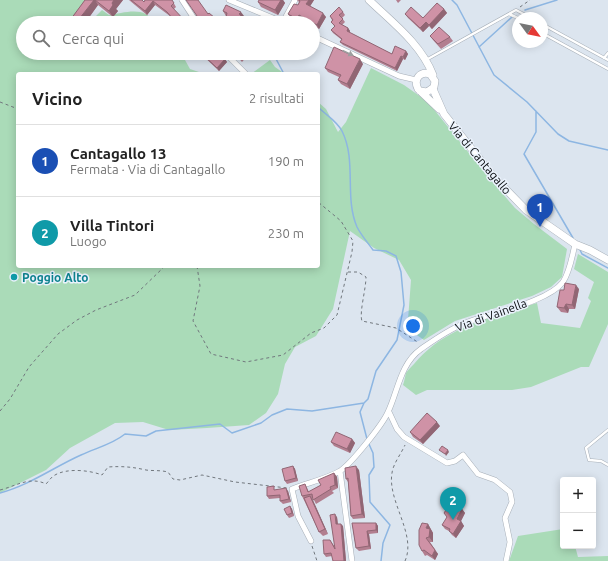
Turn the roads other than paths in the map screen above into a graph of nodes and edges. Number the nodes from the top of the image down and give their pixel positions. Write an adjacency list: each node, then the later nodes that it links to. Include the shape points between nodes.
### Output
1 (182, 0): 8 (street)
2 (229, 0): 9 (street)
3 (295, 0): 10 (street)
4 (369, 0): 18 (street, via 416,45)
5 (512, 12): 6 (lane)
6 (509, 14): 7 (lane); 18 (lane)
7 (512, 15)
8 (192, 16)
9 (269, 16)
10 (287, 16)
11 (548, 27): 15 (lane)
12 (548, 36): 19 (lane)
13 (320, 39): 23 (street, one-way to 23, via 399,76)
14 (608, 53): 15 (lane)
15 (604, 58): 17 (lane)
16 (232, 60): 20 (street)
17 (608, 60)
18 (426, 61): 21 (street); 22 (street)
19 (608, 68)
20 (244, 72)
21 (421, 74): 22 (street); 23 (street)
22 (433, 76): 24 (street, via 435,84)
23 (416, 80): 25 (street, via 416,86)
24 (432, 89): 25 (street, via 427,92); 26 (street)
25 (420, 91): 26 (street)
26 (443, 113): 27 (street, Via di Cantagallo, via 494,177 526,210)
27 (578, 245): 28 (street); 29 (street, Via di Vainella, via 568,272 555,289 538,299 462,324 415,355 402,374)
28 (608, 260)
29 (389, 412): 32 (street, Via di Vainella, via 354,458); 35 (street, via 397,429 408,439 447,463 455,462 463,455 478,474 495,480 510,492 512,502 505,518 510,542)
30 (608, 430): 31 (lane, via 586,448 589,460 601,461)
31 (608, 465)
32 (340, 471): 33 (street, Via di Vainella, via 292,489 298,516); 34 (street)
33 (311, 542)
34 (352, 561)
35 (506, 561)

